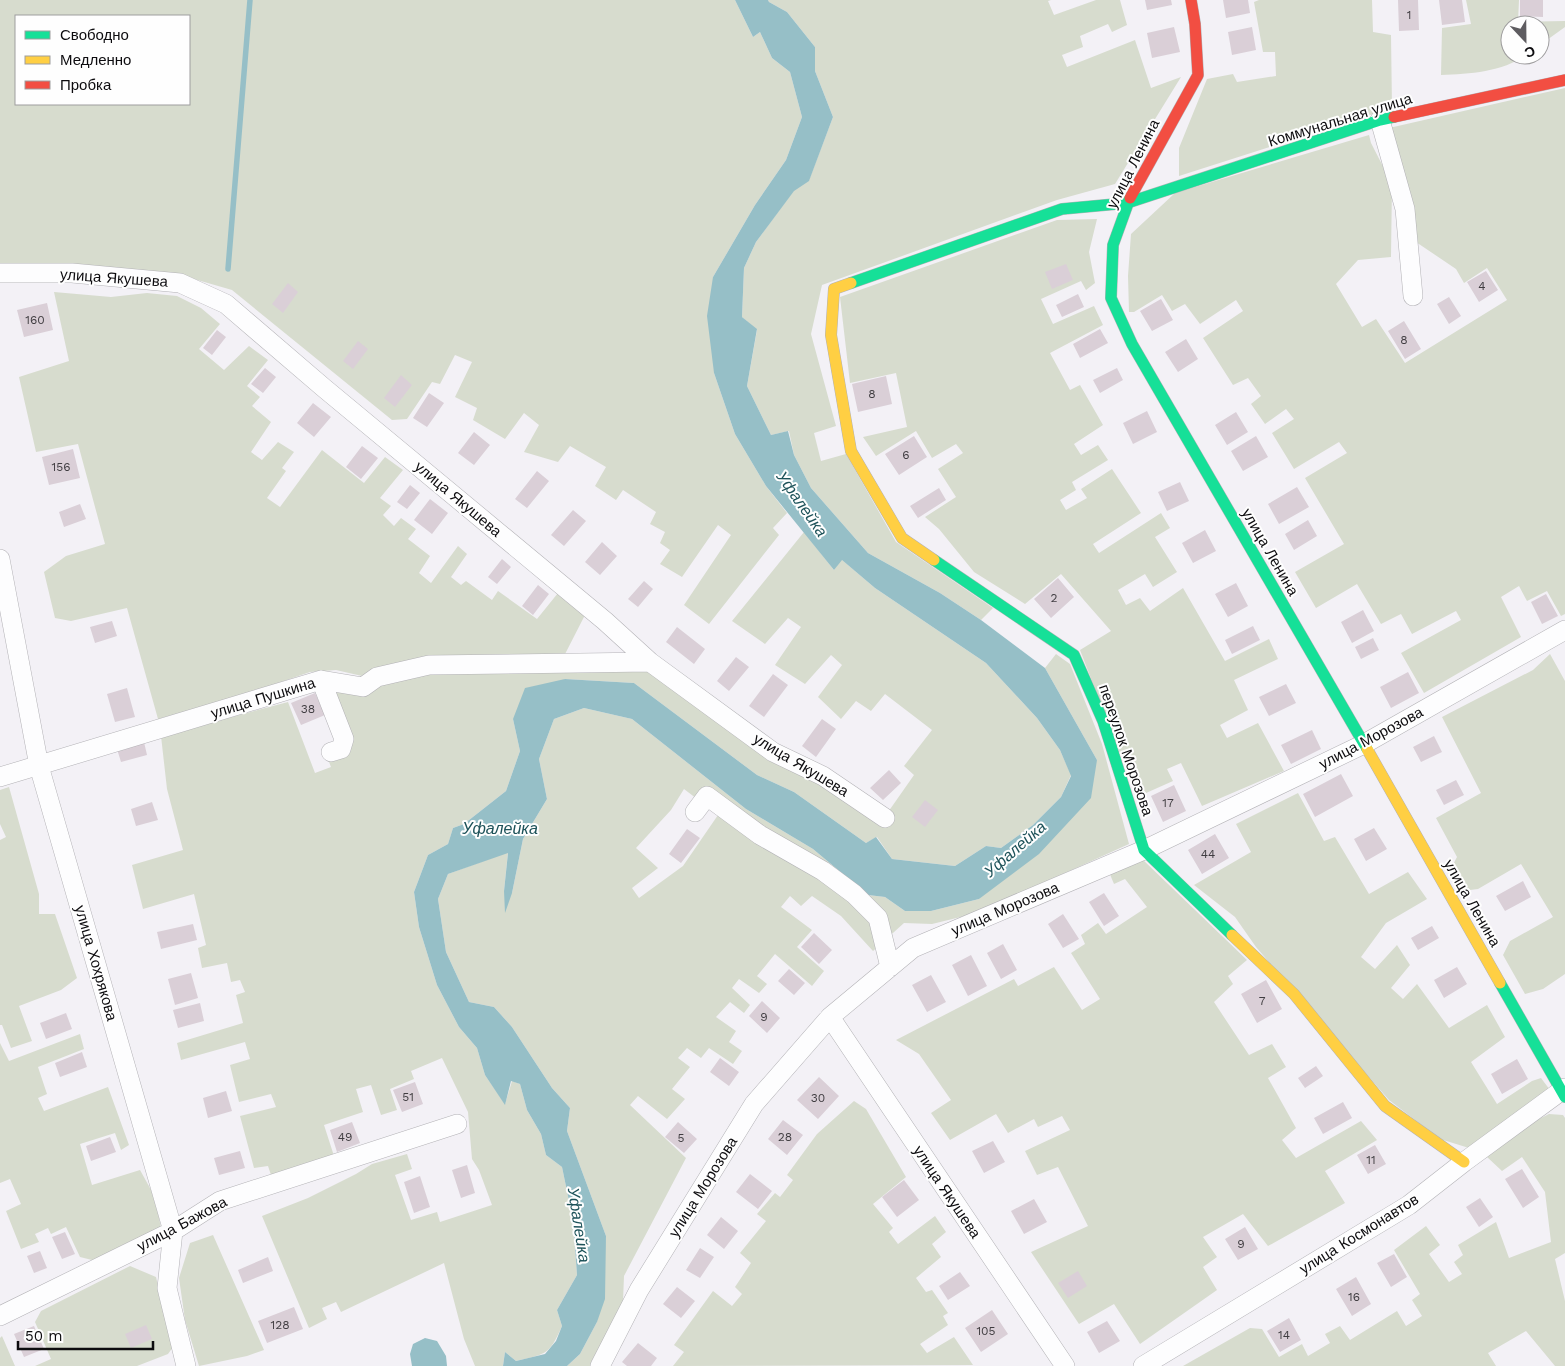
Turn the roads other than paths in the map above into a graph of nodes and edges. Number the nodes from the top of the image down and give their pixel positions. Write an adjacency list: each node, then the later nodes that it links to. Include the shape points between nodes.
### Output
1 (1191, 0): 4 (street, улица Ленина, via 1196,24 1198,75)
2 (1565, 80): 3 (street, Коммунальная улица)
3 (1380, 120): 4 (street, Коммунальная улица); 7 (street, via 1405,209)
4 (1127, 203): 6 (street, Коммунальная улица, via 1062,209); 12 (street, улица Ленина, via 1113,245 1111,298 1137,352)
5 (0, 273): 10 (street, улица Якушева, via 72,274 180,283 226,304)
6 (834, 289): 18 (street, переулок Морозова, via 832,334 851,450 902,538 1074,655 1103,721)
7 (1413, 296)
8 (0, 559): 14 (street, улица Хохрякова)
9 (1565, 630): 12 (street, улица Морозова)
10 (650, 662): 11 (street, улица Пушкина, via 428,665 377,677 363,687); 17 (street, улица Якушева, via 773,752 822,776)
11 (321, 680): 13 (street, via 344,739 341,749); 14 (street, улица Пушкина)
12 (1364, 744): 18 (street, улица Морозова); 21 (street, улица Ленина)
13 (331, 752)
14 (39, 766): 15 (street, улица Пушкина); 24 (street, улица Хохрякова)
15 (0, 777)
16 (695, 812): 19 (street, via 707,796 760,835 823,871 854,894 878,918)
17 (884, 818)
18 (1144, 850): 19 (street, улица Морозова, via 913,948); 23 (street, переулок Морозова, via 1294,994 1385,1106)
19 (890, 967): 20 (street, улица Морозова)
20 (830, 1017): 27 (street, улица Морозова, via 754,1104 639,1290); 28 (street, улица Якушева)
21 (1564, 1092): 23 (street, улица Космонавтов)
22 (457, 1124): 24 (street, улица Бажова, via 220,1201)
23 (1464, 1162): 29 (street, улица Космонавтов, via 1409,1205)
24 (173, 1232): 25 (street, улица Бажова); 26 (street, улица Хохрякова, via 168,1288)
25 (0, 1316)
26 (186, 1366)
27 (600, 1366)
28 (1065, 1366)
29 (1142, 1366)

